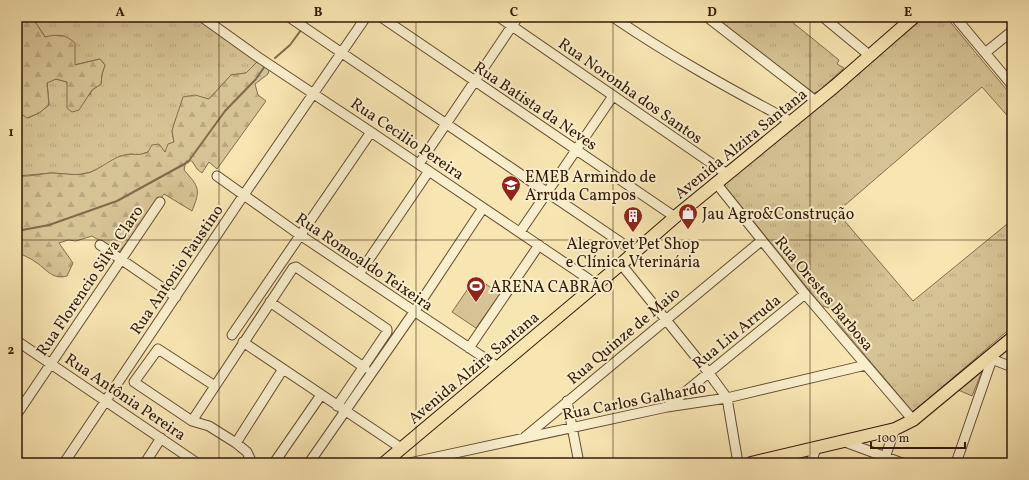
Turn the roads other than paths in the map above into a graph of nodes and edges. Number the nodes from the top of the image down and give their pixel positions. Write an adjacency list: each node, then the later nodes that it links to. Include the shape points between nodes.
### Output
1 (202, 17): 12 (street, Rua Cecilio Pereira)
2 (289, 17): 15 (street)
3 (366, 17): 15 (street, Rua Antonio Faustino)
4 (381, 17): 18 (street, Rua Batista da Neves)
5 (499, 17): 13 (street, Rua Noronha dos Santos)
6 (518, 17): 13 (street)
7 (613, 17): 23 (street, via 712,79)
8 (707, 17): 22 (street)
9 (823, 17): 17 (street)
10 (914, 17): 17 (main road, Avenida Alzira Santana)
11 (955, 17): 16 (street)
12 (213, 20): 20 (street, Rua Cecilio Pereira, via 258,58)
13 (512, 26): 18 (street); 21 (street, Rua Noronha dos Santos)
14 (1012, 31): 16 (street)
15 (341, 53): 20 (street, Rua Antonio Faustino); 24 (street)
16 (986, 53): 19 (street)
17 (869, 55): 22 (main road, Avenida Alzira Santana)
18 (475, 81): 24 (street); 26 (street, Rua Batista da Neves)
19 (1012, 84)
20 (314, 93): 25 (street, Rua Cecilio Pereira); 33 (street, Rua Antonio Faustino)
21 (613, 96): 26 (street); 29 (street, Rua Noronha dos Santos)
22 (817, 102): 23 (main road, Avenida Alzira Santana)
23 (790, 121): 29 (main road, Avenida Alzira Santana)
24 (446, 124): 27 (street); 32 (street)
25 (371, 132): 27 (street, Rua Cecilio Pereira); 38 (street)
26 (576, 150): 32 (street); 36 (street, Rua Batista da Neves)
27 (419, 164): 28 (street, Rua Cecilio Pereira)
28 (429, 171): 35 (street, Rua Cecilio Pereira); 45 (street)
29 (727, 174): 31 (main road, Avenida Alzira Santana)
30 (217, 176): 33 (street, Rua Romoaldo Teixeira)
31 (716, 183): 36 (main road, Avenida Alzira Santana); 39 (street, Rua Orestes Barbosa)
32 (547, 192): 37 (street); 42 (street)
33 (243, 196): 38 (street, Rua Romoaldo Teixeira); 48 (street, Rua Antonio Faustino)
34 (160, 202): 43 (street, Rua Florencio Silva Claro)
35 (483, 208): 37 (street, Rua Cecilio Pereira); 50 (street)
36 (675, 217): 42 (main road, Avenida Alzira Santana)
37 (520, 232): 41 (street, Rua Cecilio Pereira)
38 (300, 235): 45 (street, Rua Romoaldo Teixeira); 52 (street)
39 (761, 241): 47 (street, Rua Orestes Barbosa); 51 (street, Rua Quinze de Maio)
40 (100, 245): 43 (street)
41 (538, 245): 46 (street, Rua Cecilio Pereira); 56 (street)
42 (635, 252): 44 (main road, Avenida Alzira Santana)
43 (121, 258): 48 (street); 58 (street, Rua Florencio Silva Claro)
44 (621, 264): 46 (main road, Avenida Alzira Santana); 51 (street)
45 (359, 274): 50 (street, Rua Romoaldo Teixeira)
46 (596, 284): 60 (main road, Avenida Alzira Santana)
47 (805, 294): 59 (street, Rua Orestes Barbosa); 64 (street, Rua Liu Arruda)
48 (176, 297): 68 (street, Rua Antonio Faustino)
49 (270, 302): 55 (street); 62 (street); 62 (street, via 293,268 299,267 385,326 387,332)
50 (414, 312): 56 (street, Rua Romoaldo Teixeira); 72 (street)
51 (665, 319): 64 (street); 69 (street, Rua Quinze de Maio)
52 (232, 336)
53 (1012, 338): 57 (main road)
54 (17, 341): 58 (street, Rua Antônia Pereira)
55 (243, 342): 63 (street); 65 (street)
56 (469, 348): 60 (street, Rua Romoaldo Teixeira)
57 (991, 359): 61 (street); 74 (main road); 100 (street)
58 (51, 364): 68 (street, Rua Antônia Pereira); 73 (street, Rua Florencio Silva Claro)
59 (866, 365): 67 (street, Rua Carlos Galhardo); 74 (street, Rua Orestes Barbosa)
60 (498, 367): 82 (main road, Avenida Alzira Santana)
61 (1012, 367)
62 (365, 368): 70 (street)
63 (283, 369): 66 (street); 81 (street)
64 (708, 372): 67 (street); 71 (street, Rua Liu Arruda)
65 (215, 386): 75 (street); 75 (street, via 158,348 134,379 135,384)
66 (321, 395): 70 (street); 90 (street)
67 (727, 398): 71 (street, Rua Carlos Galhardo); 96 (street)
68 (106, 400): 78 (street, Rua Antônia Pereira); 86 (street, Rua Antonio Faustino)
69 (567, 401): 76 (street); 79 (street, Rua Quinze de Maio)
70 (337, 406): 72 (street)
71 (667, 407): 76 (street, Rua Carlos Galhardo)
72 (345, 412): 82 (street); 91 (street)
73 (17, 414)
74 (913, 420): 77 (main road)
75 (192, 421): 81 (street, via 213,428)
76 (573, 428): 79 (street, Rua Carlos Galhardo); 95 (street)
77 (895, 429): 80 (main road); 85 (street)
78 (161, 438): 87 (street); 88 (street, Rua Antônia Pereira)
79 (524, 438): 84 (street, Rua Carlos Galhardo)
80 (845, 442): 83 (main road); 85 (street)
81 (236, 443): 89 (street, via 247,452)
82 (401, 448): 92 (main road, Avenida Alzira Santana)
83 (816, 448): 97 (main road); 98 (street)
84 (454, 453): 93 (street, Rua Carlos Galhardo); 94 (street)
85 (884, 460): 99 (street)
86 (64, 463)
87 (145, 463)
88 (197, 463)
89 (252, 463)
90 (274, 463)
91 (309, 463)
92 (384, 463)
93 (409, 463)
94 (457, 463)
95 (579, 463)
96 (738, 463)
97 (751, 463)
98 (811, 463)
99 (902, 463)
100 (956, 463)

